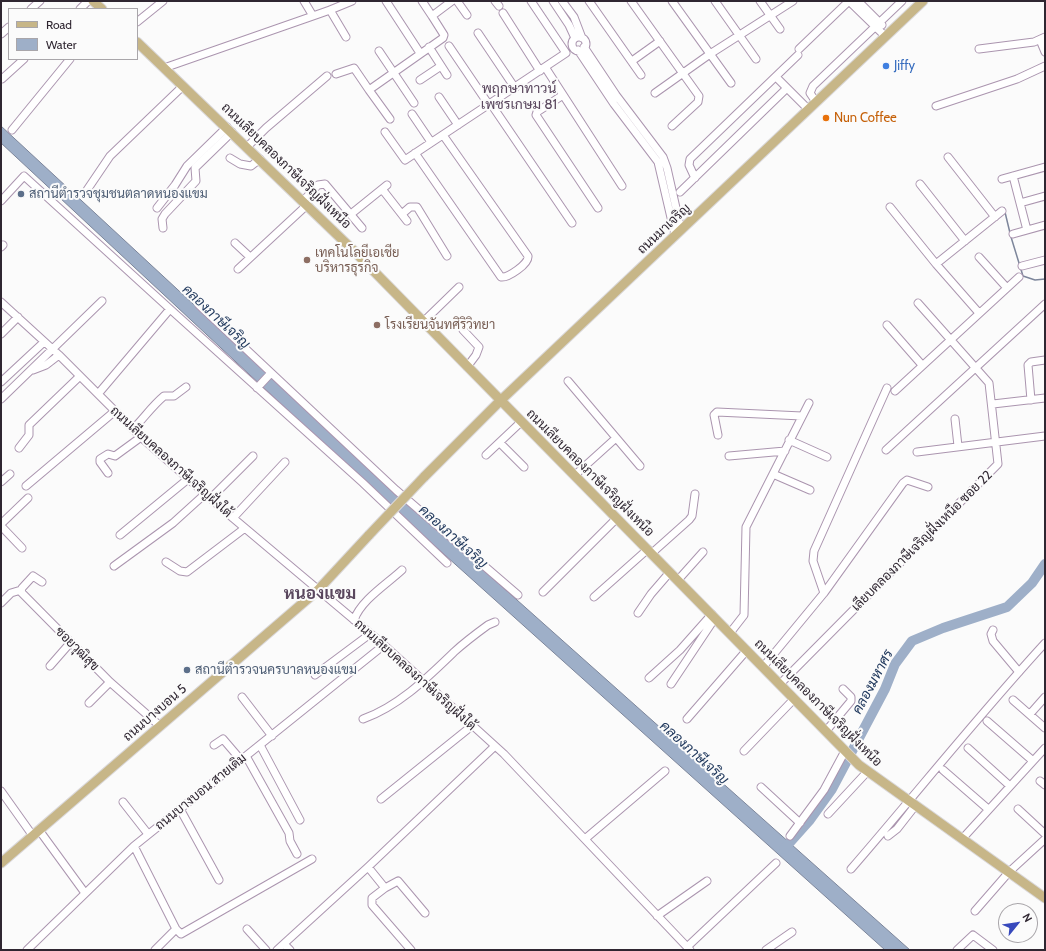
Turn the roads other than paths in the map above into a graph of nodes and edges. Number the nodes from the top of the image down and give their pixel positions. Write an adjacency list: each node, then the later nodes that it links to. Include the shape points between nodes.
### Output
1 (40, 1): 23 (street)
2 (93, 1): 24 (main road)
3 (163, 1): 31 (street)
4 (304, 1): 28 (street)
5 (352, 1): 25 (street)
6 (386, 1): 48 (street)
7 (422, 1): 29 (street)
8 (452, 1): 29 (street)
9 (457, 1): 27 (street)
10 (531, 1): 49 (street)
11 (553, 1): 38 (street)
12 (562, 1): 38 (street, via 574,17)
13 (589, 1): 54 (street)
14 (631, 1): 40 (street)
15 (672, 1): 50 (street)
16 (715, 1): 35 (street)
17 (760, 1): 30 (street)
18 (793, 1): 30 (street)
19 (849, 1): 32 (street); 65 (street)
20 (858, 1): 32 (street)
21 (902, 1): 32 (street)
22 (923, 1): 36 (main road, ถนนมาเจริญ)
23 (32, 8)
24 (101, 8)
25 (330, 10): 28 (street); 37 (street)
26 (503, 13): 58 (street)
27 (467, 15)
28 (313, 16): 57 (street)
29 (432, 16): 43 (street, via 444,35)
30 (770, 16): 33 (street); 35 (street)
31 (138, 21)
32 (878, 25): 36 (street); 76 (street, via 813,86 810,92)
33 (780, 29)
34 (478, 33): 70 (street)
35 (739, 35): 50 (street); 51 (street)
36 (887, 35): 76 (main road, ถนนมาเจริญ)
37 (346, 37)
38 (578, 38): 44 (street, via 572,42); 44 (street, via 585,43)
39 (1043, 38): 45 (street); 47 (street)
40 (660, 41): 54 (street); 59 (street)
41 (138, 43): 57 (main road, ถนนเลียบคลองภาษีเจริญฝั่งเหนือ)
42 (449, 46): 78 (street)
43 (428, 47): 48 (street); 55 (street)
44 (577, 48): 49 (street); 120 (street, via 637,128 663,157)
45 (979, 49)
46 (379, 51): 60 (street)
47 (1045, 52)
48 (420, 53): 60 (street)
49 (566, 53): 58 (street)
50 (710, 54): 59 (street); 68 (street)
51 (756, 59)
52 (23, 60): 66 (street)
53 (69, 60): 86 (street)
54 (632, 61): 63 (street)
55 (441, 66): 62 (street); 67 (street)
56 (1045, 66): 79 (street, via 1017,79)
57 (164, 68): 69 (main road, ถนนเลียบคลองภาษีเจริญฝั่งเหนือ)
58 (542, 69): 70 (street); 74 (street)
59 (682, 72): 73 (street); 84 (street, via 699,98 698,102)
60 (393, 73): 72 (street); 77 (street)
61 (336, 74): 72 (street, via 354,68)
62 (447, 75)
63 (642, 75)
64 (327, 76): 90 (street)
65 (776, 77): 71 (street); 97 (street, via 690,159 689,165)
66 (2, 79)
67 (420, 80)
68 (731, 83)
69 (183, 86): 85 (main road, ถนนเลียบคลองภาษีเจริญฝั่งเหนือ); 101 (street, via 110,156)
70 (515, 88): 78 (street)
71 (787, 88): 80 (street); 97 (street)
72 (369, 90): 82 (street)
73 (655, 93)
74 (563, 95): 100 (street); 109 (street, via 536,115)
75 (438, 97): 83 (street)
76 (816, 102): 80 (main road, ถนนมาเจริญ)
77 (414, 103)
78 (490, 104): 83 (street); 115 (street)
79 (936, 106)
80 (808, 109): 120 (main road, ถนนมาเจริญ)
81 (412, 114): 89 (street)
82 (390, 119)
83 (458, 125): 88 (street)
84 (672, 126)
85 (229, 129): 90 (main road, ถนนเลียบคลองภาษีเจริญฝั่งเหนือ); 108 (street, via 187,166); 117 (street, via 195,168 196,181 165,214 162,219)
86 (12, 130)
87 (385, 132): 91 (street, via 405,160)
88 (443, 135): 89 (street); 91 (street, via 528,256 526,263 501,277)
89 (431, 142): 91 (street)
90 (247, 147): 94 (main road, ถนนเลียบคลองภาษีเจริญฝั่งเหนือ)
91 (415, 153)
92 (948, 157): 113 (street)
93 (230, 158): 94 (street, via 240,164 251,166)
94 (260, 159): 105 (main road, ถนนเลียบคลองภาษีเจริญฝั่งเหนือ)
95 (1045, 167): 96 (street)
96 (1013, 176): 98 (street); 106 (street)
97 (695, 178): 102 (street)
98 (1002, 180)
99 (920, 184): 122 (street)
100 (622, 186)
101 (87, 190)
102 (680, 192)
103 (1045, 196): 106 (street)
104 (1, 201): 139 (street, via 24,176)
105 (305, 203): 111 (street, via 318,185 322,184); 125 (street); 142 (main road, ถนนเลียบคลองภาษีเจริญฝั่งเหนือ)
106 (1020, 203): 119 (street)
107 (890, 207): 128 (street)
108 (157, 208)
109 (598, 208)
110 (1002, 211): 113 (street)
111 (351, 214): 112 (street, via 385,187); 118 (street)
112 (402, 214): 114 (street); 124 (street, via 410,207 417,207)
113 (995, 217): 122 (street)
114 (407, 221)
115 (572, 223)
116 (1045, 225): 119 (street)
117 (163, 228)
118 (362, 228)
119 (1027, 230): 121 (street)
120 (678, 232): 167 (main road, ถนนมาเจริญ)
121 (1013, 234)
122 (965, 241): 128 (street)
123 (235, 243): 125 (street)
124 (447, 256)
125 (250, 257): 130 (street)
126 (979, 257): 133 (street)
127 (1045, 260): 129 (street)
128 (936, 264): 140 (street)
129 (1022, 266)
130 (238, 269)
131 (1019, 277): 133 (street)
132 (459, 287): 142 (street)
133 (1007, 288): 140 (street)
134 (102, 301): 148 (street)
135 (1, 302): 141 (street, ถนนเลียบคลองภาษีเจริญฝั่งใต้)
136 (918, 303): 146 (street, เลียบคลองภาษีเจริญฝั่งเหนือ ซอย 22)
137 (1045, 304): 153 (street)
138 (199, 305): 155 (street)
139 (170, 309): 160 (street); 163 (street)
140 (979, 313): 146 (street)
141 (18, 317): 145 (street); 147 (street, ถนนเลียบคลองภาษีเจริญฝั่งใต้)
142 (423, 322): 152 (main road, ถนนเลียบคลองภาษีเจริญฝั่งเหนือ)
143 (887, 325): 151 (street)
144 (463, 330): 152 (street, via 479,347)
145 (1, 334)
146 (951, 339): 151 (street); 153 (street, เลียบคลองภาษีเจริญฝั่งเหนือ ซอย 22)
147 (44, 342): 148 (street, ถนนเลียบคลองภาษีเจริญฝั่งใต้); 158 (street)
148 (53, 350): 149 (street, ถนนเลียบคลองภาษีเจริญฝั่งใต้); 154 (street)
149 (59, 355): 154 (street, via 46,365); 156 (street, ถนนเลียบคลองภาษีเจริญฝั่งใต้)
150 (1045, 360): 166 (street, via 1031,362 1028,365)
151 (922, 365): 162 (street)
152 (467, 367): 167 (main road, ถนนเลียบคลองภาษีเจริญฝั่งเหนือ)
153 (976, 367): 169 (street, เลียบคลองภาษีเจริญฝั่งเหนือ ซอย 22, via 989,383); 185 (street)
154 (31, 371): 165 (street)
155 (271, 374): 160 (street); 226 (street, via 396,490)
156 (80, 376): 163 (street, ถนนเลียบคลองภาษีเจริญฝั่งใต้); 183 (street, via 29,425 29,435)
157 (568, 381): 178 (street)
158 (1, 382)
159 (186, 387): 174 (street, via 174,396 164,396)
160 (258, 387): 216 (street)
161 (887, 388): 225 (street, via 814,551 813,561)
162 (895, 391)
163 (98, 394): 170 (street, ถนนเลียบคลองภาษีเจริญฝั่งใต้)
164 (1045, 398): 166 (street)
165 (1, 399)
166 (1031, 400): 169 (street)
167 (500, 401): 173 (main road, ถนนเลียบคลองภาษีเจริญฝั่งเหนือ); 198 (main road, ถนนมาเจริญ)
168 (809, 403): 171 (street)
169 (993, 404): 180 (street, เลียบคลองภาษีเจริญฝั่งเหนือ ซอย 22)
170 (114, 411): 174 (street, ถนนเลียบคลองภาษีเจริญฝั่งใต้); 201 (street)
171 (802, 416): 175 (street, via 717,412 714,415); 179 (street)
172 (955, 419): 182 (street)
173 (521, 422): 181 (street); 197 (main road, ถนนเลียบคลองภาษีเจริญฝั่งเหนือ)
174 (133, 429): 177 (street, ถนนเลียบคลองภาษีเจริญฝั่งใต้)
175 (718, 435)
176 (1045, 436): 180 (street)
177 (141, 437): 194 (street, via 115,456 108,454 100,459); 199 (street, ถนนเลียบคลองภาษีเจริญฝั่งใต้)
178 (616, 438): 192 (street); 197 (street)
179 (789, 440): 184 (street); 190 (street)
180 (997, 442): 182 (street); 248 (street, เลียบคลองภาษีเจริญฝั่งเหนือ ซอย 22, via 999,461 996,467)
181 (500, 443): 187 (street); 193 (street)
182 (958, 446): 186 (street)
183 (19, 448)
184 (784, 450): 189 (street); 196 (street)
185 (886, 450)
186 (917, 452)
187 (486, 455)
188 (253, 456): 205 (street)
189 (729, 456)
190 (827, 457)
191 (285, 462): 207 (street)
192 (640, 466)
193 (524, 467)
194 (108, 473)
195 (10, 474): 200 (street)
196 (773, 474): 203 (street); 234 (street, via 746,527 744,615)
197 (575, 475): 208 (main road, ถนนเลียบคลองภาษีเจริญฝั่งเหนือ)
198 (424, 477): 223 (main road, ถนนบางบอน 5, bridge)
199 (188, 479): 205 (street, ถนนเลียบคลองภาษีเจริญฝั่งใต้); 211 (street)
200 (1, 482)
201 (26, 486)
202 (928, 487): 225 (street, via 907,480 903,483)
203 (810, 490)
204 (696, 494): 213 (street, via 689,520)
205 (208, 496): 207 (street, ถนนเลียบคลองภาษีเจริญฝั่งใต้); 217 (street)
206 (28, 498): 209 (street)
207 (233, 518): 210 (street, ถนนเลียบคลองภาษีเจริญฝั่งใต้)
208 (617, 518): 213 (main road, ถนนเลียบคลองภาษีเจริญฝั่งเหนือ); 224 (street)
209 (1, 525): 212 (street)
210 (245, 528): 215 (street, via 187,572 180,571); 223 (street, ถนนเลียบคลองภาษีเจริญฝั่งใต้)
211 (120, 535)
212 (22, 548)
213 (650, 551): 219 (main road, ถนนเลียบคลองภาษีเจริญฝั่งเหนือ); 227 (street)
214 (703, 552): 220 (street)
215 (166, 562)
216 (447, 563)
217 (114, 566)
218 (402, 570): 231 (street, via 364,604)
219 (670, 572): 220 (main road, ถนนเลียบคลองภาษีเจริญฝั่งเหนือ); 229 (street)
220 (678, 580): 230 (main road, ถนนเลียบคลองภาษีเจริญฝั่งเหนือ)
221 (42, 582): 222 (street, via 33,576)
222 (21, 590): 228 (street, via 10,593); 236 (street, ซอยวุฒิสุข, via 23,595)
223 (318, 590): 231 (street, ถนนเลียบคลองภาษีเจริญฝั่งใต้); 260 (main road, ถนนบางบอน 5)
224 (543, 592)
225 (824, 593): 241 (street)
226 (518, 595)
227 (594, 597)
228 (1, 603)
229 (638, 613)
230 (713, 616): 234 (main road, ถนนเลียบคลองภาษีเจริญฝั่งเหนือ); 244 (street); 247 (street)
231 (354, 620): 235 (street, ถนนเลียบคลองภาษีเจริญฝั่งใต้)
232 (495, 622): 245 (street, via 454,651)
233 (993, 630): 242 (street, via 993,641)
234 (730, 633): 239 (main road, ถนนเลียบคลองภาษีเจริญฝั่งเหนือ)
235 (370, 634): 238 (street, ถนนเลียบคลองภาษีเจริญฝั่งใต้); 243 (street)
236 (71, 642): 240 (street); 246 (street, ซอยวุฒิสุข)
237 (1045, 643): 242 (street)
238 (384, 645): 245 (street, ถนนเลียบคลองภาษีเจริญฝั่งใต้); 263 (street, ถนนบางบอน สายเดิม)
239 (747, 650): 241 (main road, ถนนเลียบคลองภาษีเจริญฝั่งเหนือ); 257 (street)
240 (50, 666)
241 (763, 667): 248 (main road, ถนนเลียบคลองภาษีเจริญฝั่งเหนือ)
242 (1018, 672): 281 (street, via 919,788)
243 (315, 675)
244 (649, 678)
245 (424, 681): 256 (street, via 383,710); 259 (street, ถนนเลียบคลองภาษีเจริญฝั่งใต้)
246 (110, 682): 254 (street); 260 (street, ซอยวุฒิสุข)
247 (671, 684)
248 (780, 684): 252 (main road, ถนนเลียบคลองภาษีเจริญฝั่งเหนือ)
249 (843, 690): 262 (street, via 851,701)
250 (242, 697): 263 (street)
251 (1045, 697): 255 (street)
252 (794, 699): 262 (main road, ถนนเลียบคลองภาษีเจริญฝั่งเหนือ); 269 (street)
253 (1013, 700): 255 (street)
254 (89, 703)
255 (1030, 714): 261 (street)
256 (362, 718)
257 (687, 719)
258 (987, 721): 272 (street)
259 (473, 725): 266 (street, ถนนเลียบคลองภาษีเจริญฝั่งใต้); 279 (street)
260 (160, 726): 288 (main road, ถนนบางบอน 5)
261 (1045, 728)
262 (826, 731): 270 (main road, ถนนเลียบคลองภาษีเจริญฝั่งเหนือ)
263 (272, 736): 265 (street, ถนนบางบอน สายเดิม)
264 (214, 745): 271 (street, via 224,739)
265 (260, 745): 271 (street, ถนนบางบอน สายเดิม); 286 (street)
266 (495, 746): 293 (street, ถนนเลียบคลองภาษีเจริญฝั่งใต้); 301 (street)
267 (968, 748): 276 (street)
268 (1045, 748): 272 (street)
269 (744, 751)
270 (846, 752): 275 (main road, ถนนเลียบคลองภาษีเจริญฝั่งเหนือ); 287 (street, via 824,790)
271 (244, 758): 282 (street, ถนนบางบอน สายเดิม); 297 (street, via 289,833)
272 (1033, 762): 276 (street)
273 (943, 770): 283 (street)
274 (665, 771): 293 (street)
275 (867, 772): 281 (main road, ถนนเลียบคลองภาษีเจริญฝั่งเหนือ); 285 (street)
276 (1010, 786): 283 (street)
277 (761, 787): 287 (street)
278 (1, 791): 288 (street)
279 (382, 799)
280 (123, 802): 289 (street)
281 (912, 804): 292 (street, via 897,829); 294 (main road, ถนนเลียบคลองภาษีเจริญฝั่งเหนือ); 302 (street)
282 (180, 809): 289 (street, ถนนบางบอน สายเดิม); 304 (street)
283 (988, 809): 294 (street)
284 (1018, 809): 290 (street)
285 (828, 814)
286 (300, 820)
287 (800, 823): 291 (street)
288 (36, 833): 299 (main road, ถนนบางบอน 5); 307 (street)
289 (148, 834): 296 (street, ถนนบางบอน สายเดิม)
290 (1045, 834)
291 (790, 836)
292 (888, 836)
293 (585, 839): 311 (street, ถนนเลียบคลองภาษีเจริญฝั่งใต้)
294 (962, 839): 303 (main road, ถนนเลียบคลองภาษีเจริญฝั่งเหนือ)
295 (1045, 839): 303 (street)
296 (134, 846): 307 (street, ถนนบางบอน สายเดิม); 312 (street)
297 (297, 854)
298 (312, 859): 312 (street, via 183,933 178,933)
299 (1, 863)
300 (776, 863): 316 (street)
301 (368, 867): 306 (street); 315 (street)
302 (851, 869)
303 (1009, 872): 308 (main road, ถนนเลียบคลองภาษีเจริญฝั่งเหนือ); 309 (street)
304 (219, 880)
305 (707, 881): 311 (street)
306 (385, 888): 310 (street, via 398,881); 322 (street, via 372,898 372,905)
307 (85, 892): 317 (street, ถนนบางบอน สายเดิม)
308 (1045, 898)
309 (975, 911)
310 (425, 913)
311 (657, 916): 316 (street, ถนนเลียบคลองภาษีเจริญฝั่งใต้)
312 (176, 929): 318 (street)
313 (246, 929): 319 (street)
314 (792, 932): 323 (street)
315 (284, 944): 320 (street); 321 (street)
316 (688, 949)
317 (27, 950)
318 (155, 950)
319 (266, 950)
320 (277, 950)
321 (290, 950)
322 (411, 950)
323 (766, 950)
324 (957, 950): 325 (street, via 973,935)
325 (994, 950)

